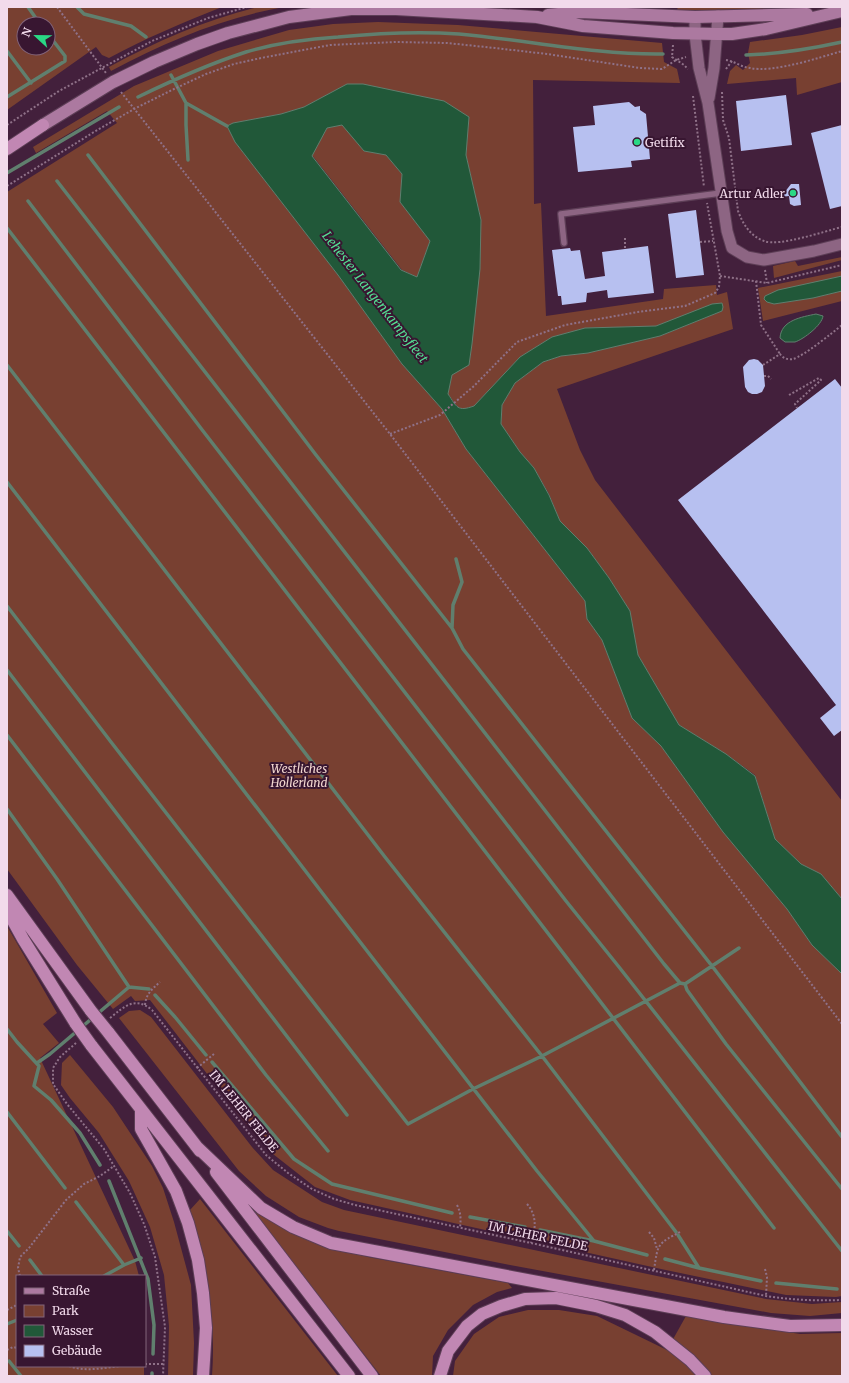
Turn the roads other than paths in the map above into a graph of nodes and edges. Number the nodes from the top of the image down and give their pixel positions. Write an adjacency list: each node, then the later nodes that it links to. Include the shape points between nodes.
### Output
1 (837, 12): 2 (main road); 6 (main road, via 766,30)
2 (718, 16): 4 (main road); 6 (street)
3 (537, 17): 4 (main road, via 580,12); 5 (main road, via 583,26); 8 (main road, via 396,9 351,9 289,17 228,33 154,62 113,82)
4 (695, 17): 5 (street)
5 (695, 34): 6 (main road); 7 (street, via 699,68)
6 (717, 34): 7 (street)
7 (708, 103): 10 (street)
8 (43, 125): 9 (highway)
9 (7, 149)
10 (721, 193): 11 (lane, via 560,214); 12 (street, via 732,248 747,258 764,260)
11 (564, 243)
12 (842, 244)
13 (7, 895): 16 (highway, bridge, via 91,1011 106,1027)
14 (7, 910): 15 (highway, bridge, via 76,1024)
15 (141, 1111): 18 (highway, via 142,1129 176,1191 198,1260 206,1328); 19 (highway)
16 (196, 1146): 17 (highway, via 262,1208 292,1227 331,1243 724,1317 790,1326); 20 (highway)
17 (842, 1325)
18 (203, 1376)
19 (349, 1376)
20 (372, 1376)
21 (440, 1376): 22 (highway, via 448,1351 467,1326 482,1314 525,1299 556,1298 625,1315 655,1332 690,1360)
22 (705, 1376)

